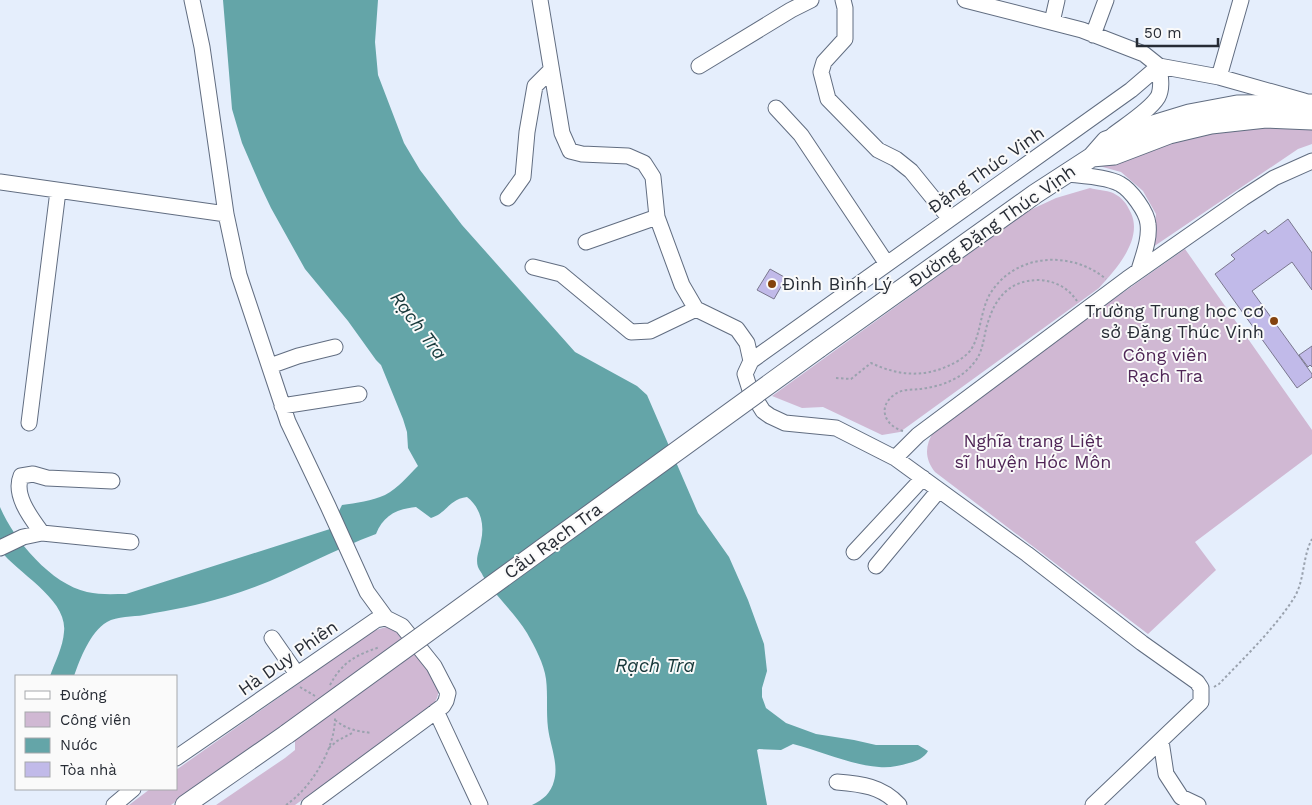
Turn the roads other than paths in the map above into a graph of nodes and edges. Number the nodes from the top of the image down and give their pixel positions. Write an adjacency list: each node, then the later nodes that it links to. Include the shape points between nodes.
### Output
1 (192, 0): 25 (street, via 202,47)
2 (540, 0): 13 (street)
3 (811, 0): 11 (street)
4 (842, 0): 27 (street, via 845,40 824,62 821,72 828,99 878,150 911,171)
5 (965, 0): 9 (street)
6 (1056, 0): 9 (street)
7 (1106, 0): 10 (street)
8 (1241, 0): 14 (street)
9 (1052, 22): 10 (street)
10 (1093, 34): 12 (street, via 1144,54)
11 (699, 66)
12 (1159, 66): 14 (street); 18 (street, via 1158,97); 27 (street, Đặng Thúc Vịnh, via 1131,90)
13 (551, 70): 24 (street, via 535,86 523,177); 26 (street, via 562,133 570,151 628,156 644,163 653,177)
14 (1218, 77): 15 (street)
15 (1312, 104): 18 (main road, via 1237,105 1189,114)
16 (776, 108): 29 (street, via 801,136)
17 (1312, 120): 19 (main road, Đường Đặng Thúc Vịnh, via 1266,118 1211,124 1169,134 1114,155)
18 (1106, 141): 19 (main road, Đường Đặng Thúc Vịnh)
19 (1092, 157): 21 (main road, Đường Đặng Thúc Vịnh)
20 (1312, 161): 31 (street, via 1274,178)
21 (1066, 174): 31 (street, via 1120,184 1143,209 1148,224); 34 (main road, Đường Đặng Thúc Vịnh)
22 (0, 182): 23 (street)
23 (58, 191): 25 (street); 39 (street)
24 (508, 198)
25 (226, 214): 36 (street, via 239,275)
26 (657, 217): 28 (street); 32 (street, via 682,285)
27 (950, 219): 29 (street, Đặng Thúc Vịnh)
28 (586, 242)
29 (886, 264): 35 (street, Đặng Thúc Vịnh)
30 (533, 267): 32 (street, via 561,274 631,332 650,331)
31 (1139, 270): 40 (street, via 918,435)
32 (696, 309): 35 (street, via 737,329 748,343)
33 (335, 348): 36 (street)
34 (819, 348): 58 (main road, Cầu Rạch Tra, bridge)
35 (751, 361): 40 (street, via 745,374 762,411 785,423 836,428)
36 (270, 366): 38 (street)
37 (359, 394): 38 (street)
38 (282, 406): 49 (street, via 367,592)
39 (29, 423)
40 (895, 458): 41 (street)
41 (923, 478): 43 (street); 47 (street)
42 (112, 481): 44 (street, via 47,478 33,474 21,476 18,483 22,501)
43 (940, 490): 48 (street); 53 (street, via 1197,682 1201,688 1201,702)
44 (42, 533): 45 (street); 46 (street)
45 (131, 542)
46 (0, 548)
47 (854, 552)
48 (876, 566)
49 (386, 618): 51 (street, Hà Duy Phiên, via 376,620); 52 (street, via 402,626 434,666 448,693)
50 (272, 638): 51 (street)
51 (293, 677): 54 (street, Hà Duy Phiên)
52 (436, 711): 59 (street); 60 (street)
53 (1161, 741): 62 (street); 63 (street, via 1166,774 1182,797)
54 (178, 757)
55 (837, 782): 61 (street, via 866,785)
56 (132, 790): 57 (street)
57 (114, 805)
58 (185, 805)
59 (309, 805)
60 (480, 805)
61 (900, 805)
62 (1093, 805)
63 (1198, 805)

